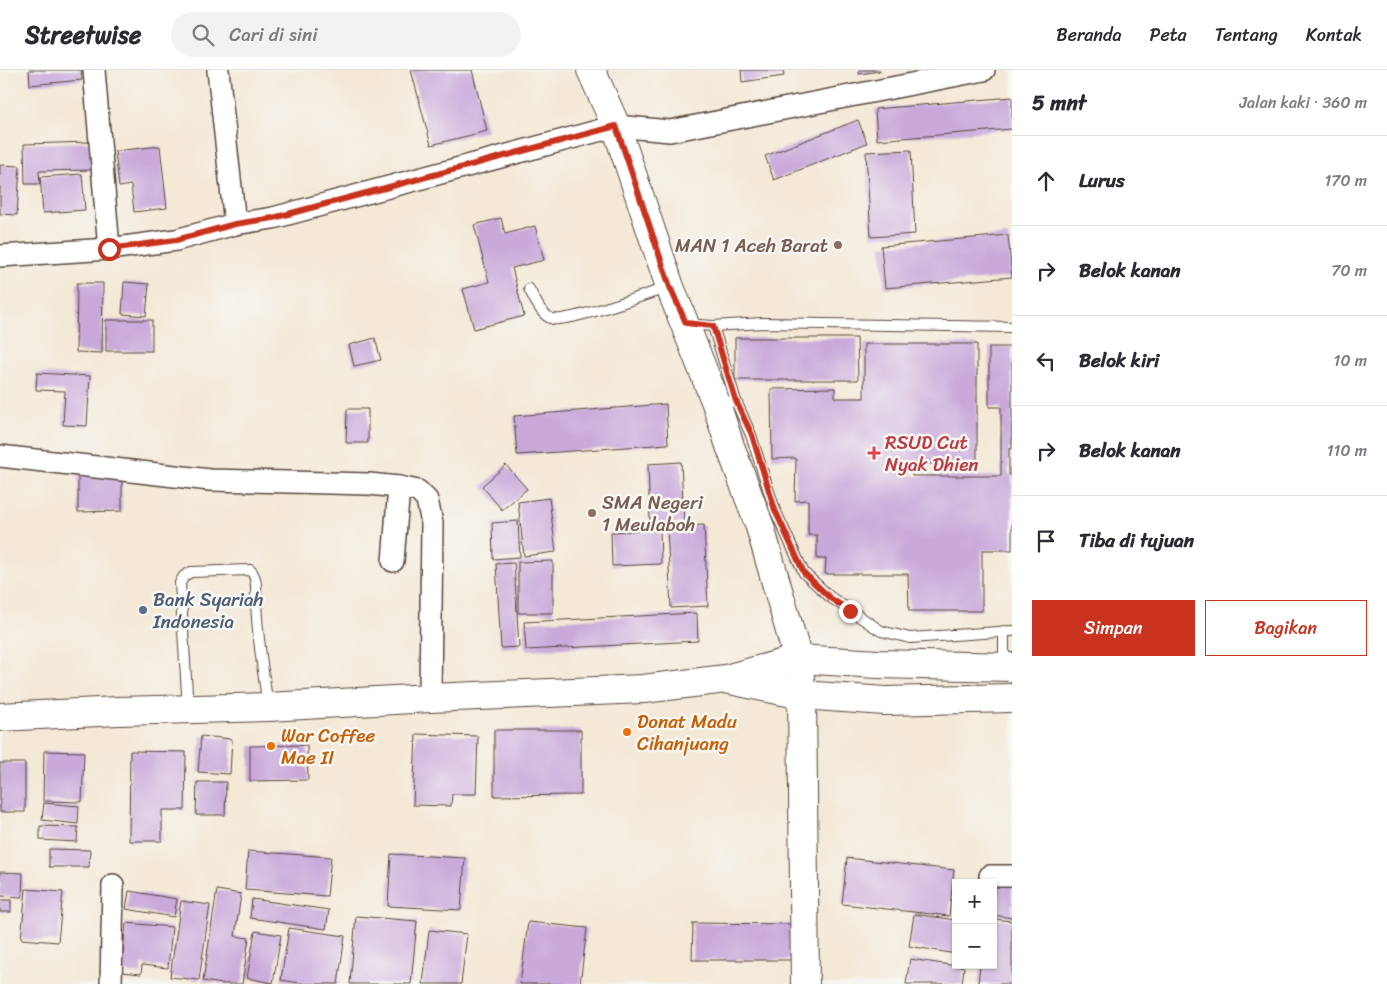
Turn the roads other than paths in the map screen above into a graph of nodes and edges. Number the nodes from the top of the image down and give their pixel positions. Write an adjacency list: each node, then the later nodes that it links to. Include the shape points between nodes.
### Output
1 (94, 70): 7 (street)
2 (218, 70): 6 (street)
3 (591, 70): 5 (main road)
4 (984, 70): 5 (street, via 670,131)
5 (616, 126): 6 (street, via 273,218); 9 (main road)
6 (235, 224): 7 (street, via 176,240)
7 (109, 249): 8 (street)
8 (0, 256)
9 (670, 287): 10 (lane, via 570,318 552,319 543,312); 11 (main road)
10 (529, 289)
11 (686, 323): 12 (lane); 14 (main road)
12 (713, 326): 13 (lane, via 763,323); 14 (lane)
13 (1012, 327)
14 (726, 402): 18 (lane, via 752,435 775,510 804,573 830,598 881,631 910,638); 19 (main road, via 730,446 760,527)
15 (0, 456): 16 (street, via 210,480)
16 (399, 487): 17 (street); 23 (street, via 418,491 427,500 432,523)
17 (393, 561)
18 (1008, 631): 20 (lane)
19 (798, 659): 20 (main road); 21 (main road); 22 (main road)
20 (1008, 667)
21 (726, 679): 22 (main road); 23 (main road, via 643,689)
22 (802, 695): 24 (main road, via 885,701); 32 (main road)
23 (430, 698): 25 (main road)
24 (1012, 698)
25 (268, 708): 26 (main road); 26 (lane, via 257,624 256,581 250,570 191,572 180,583)
26 (188, 710): 27 (main road)
27 (0, 717)
28 (990, 876): 29 (street)
29 (1012, 876)
30 (114, 885): 31 (street)
31 (111, 984)
32 (805, 984)

